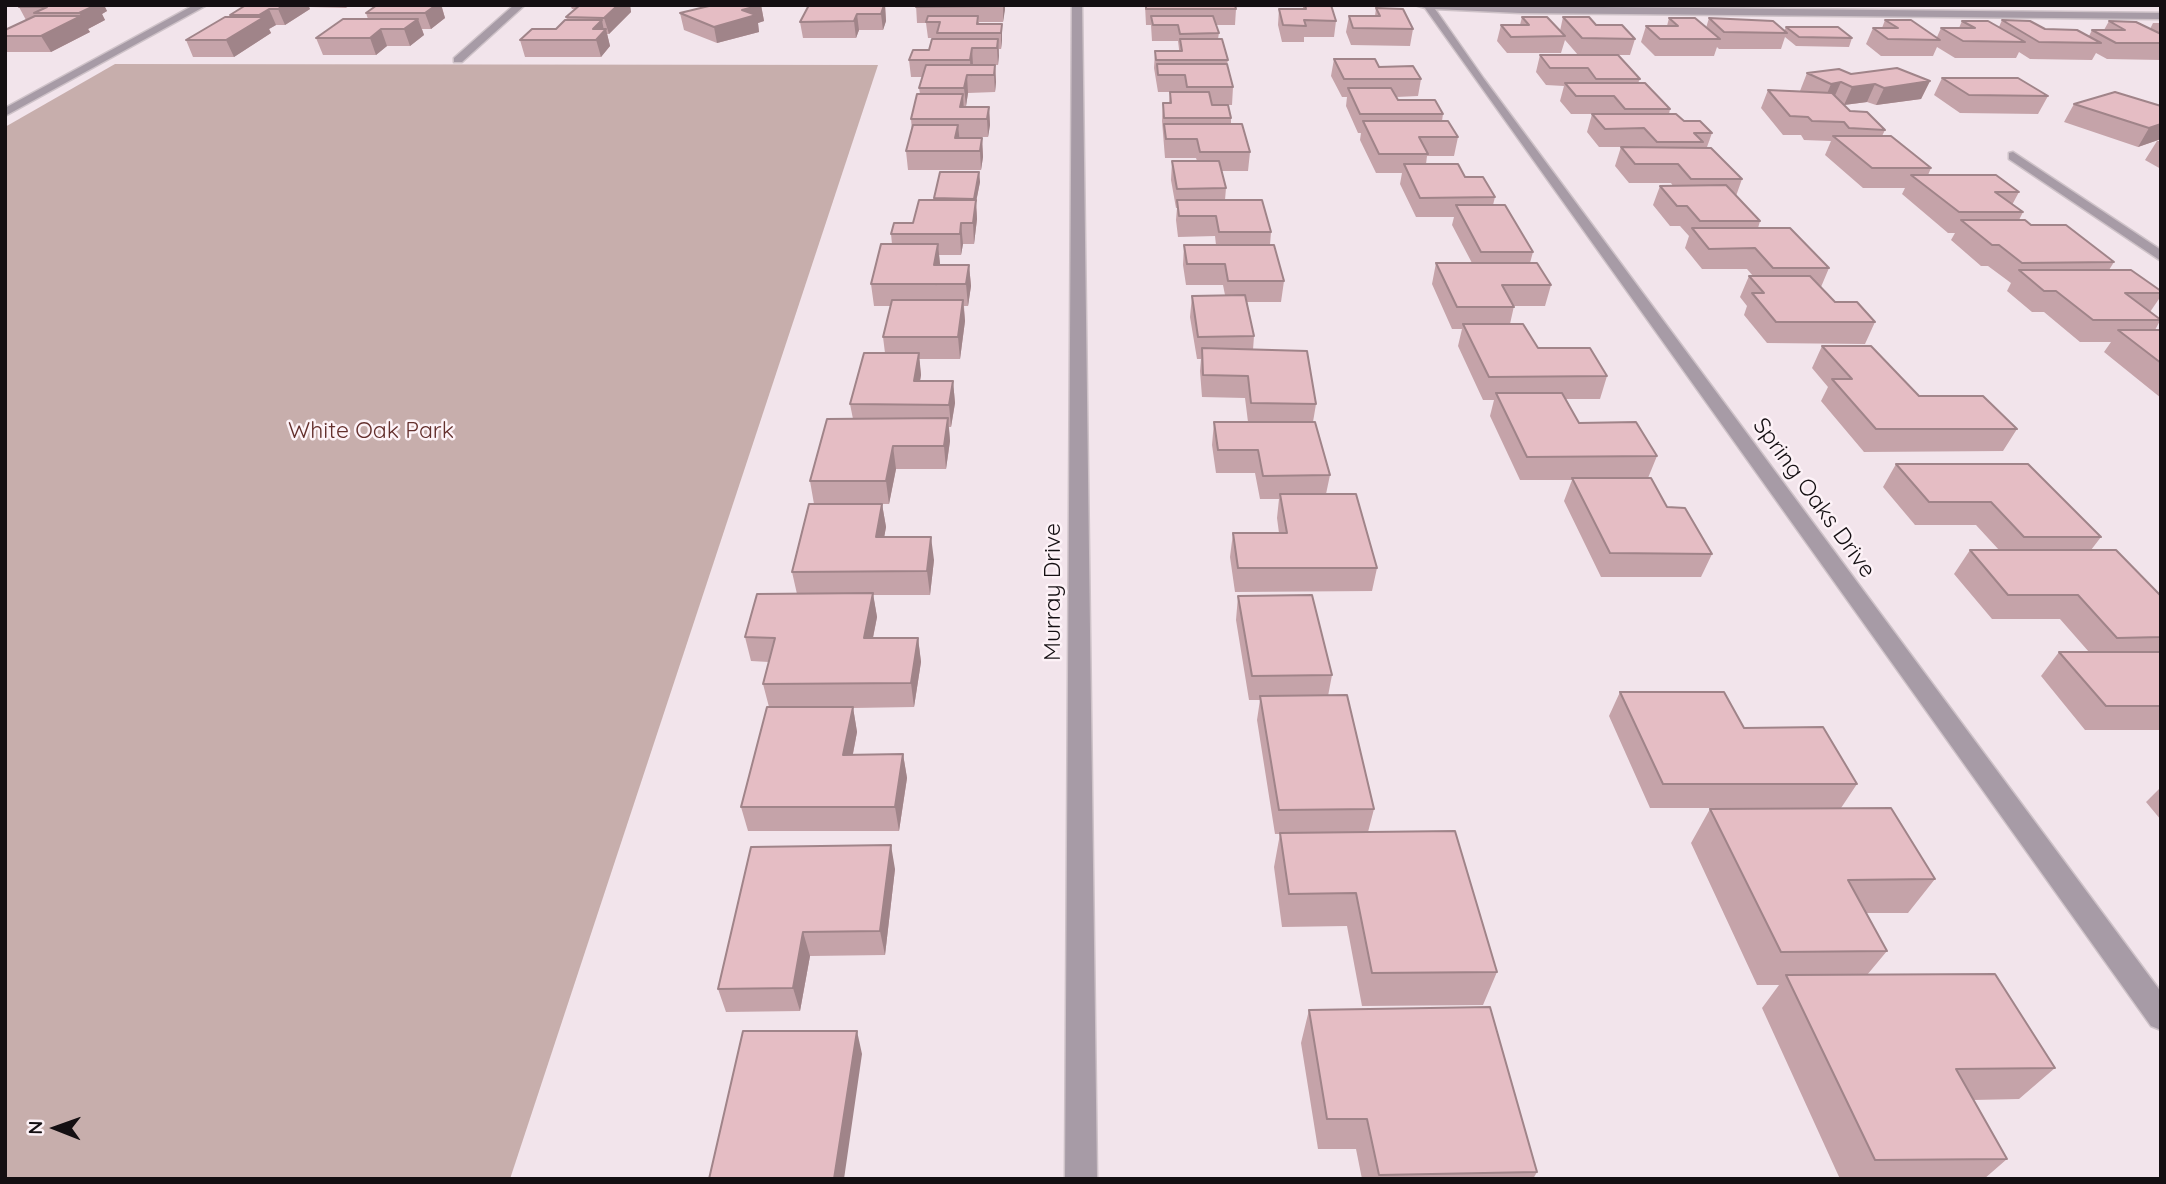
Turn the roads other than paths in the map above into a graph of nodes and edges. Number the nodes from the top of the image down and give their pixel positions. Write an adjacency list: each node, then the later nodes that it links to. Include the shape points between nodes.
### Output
1 (202, 5): 7 (street)
2 (520, 5): 6 (street)
3 (1077, 5): 11 (street, Murray Drive)
4 (1424, 6): 5 (street); 10 (street, Spring Oaks Drive)
5 (2161, 16)
6 (458, 60)
7 (5, 113)
8 (2013, 156): 9 (street)
9 (2161, 257)
10 (2161, 1016)
11 (1081, 1179)

